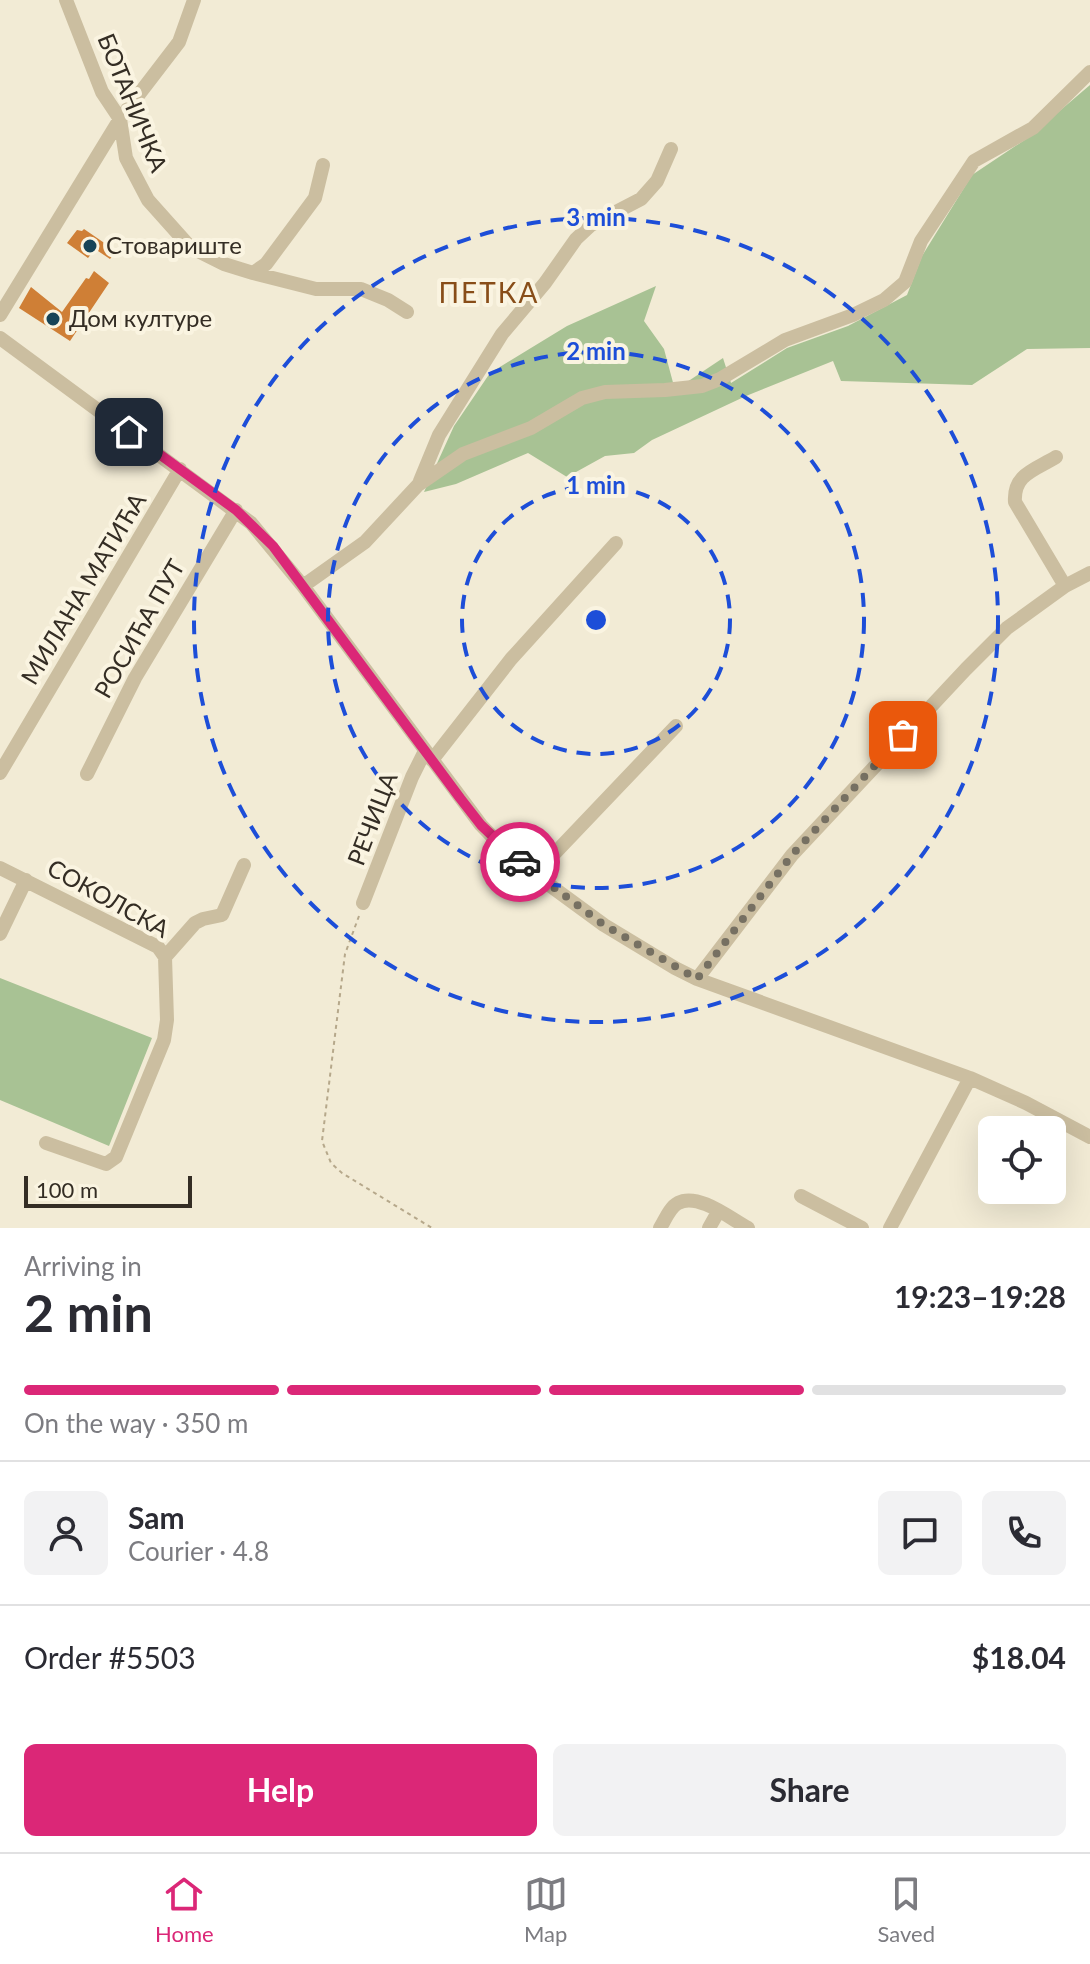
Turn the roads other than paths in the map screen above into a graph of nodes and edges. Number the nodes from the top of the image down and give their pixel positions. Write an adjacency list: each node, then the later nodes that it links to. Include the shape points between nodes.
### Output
1 (66, 0): 4 (street, БОТАНИЧКА, via 102,92)
2 (194, 0): 4 (street, via 179,42)
3 (1090, 72): 13 (street, via 1033,128 974,161 921,241 905,282 884,300 785,340 702,386 582,398 531,428 463,454)
4 (120, 119): 7 (street, БОТАНИЧКА, via 126,158 165,222 190,247); 9 (street)
5 (671, 149): 13 (street, via 657,181 641,199 591,225 576,239 502,334 439,435)
6 (323, 165): 7 (street, via 315,198 266,264)
7 (253, 273): 8 (street, БОТАНИЧКА, via 316,289 361,289)
8 (407, 312)
9 (0, 315)
10 (0, 338): 12 (street)
11 (1056, 457): 18 (street, via 1018,479 1014,489 1015,502)
12 (180, 469): 14 (street); 21 (street, МИЛАНА МАТИЋА)
13 (418, 485): 17 (street, via 365,542)
14 (236, 510): 17 (street); 22 (street, РОСИЋА ПУТ, via 135,678)
15 (616, 543): 20 (street, РЕЧИЦА)
16 (1090, 573): 18 (street)
17 (303, 586): 20 (street)
18 (1065, 586): 30 (street, via 1007,628 859,781 792,855)
19 (676, 726): 25 (street)
20 (428, 756): 25 (street, via 481,825); 27 (street, РЕЧИЦА, via 412,777)
21 (0, 773)
22 (87, 774)
23 (244, 865): 29 (street, СОКОЛСКА, via 222,915 195,923)
24 (0, 868): 26 (street, СОКОЛСКА)
25 (535, 874): 30 (street, via 604,925)
26 (26, 880): 28 (street); 29 (street, СОКОЛСКА, via 158,947)
27 (363, 903)
28 (0, 934)
29 (165, 957): 33 (street, via 164,1040 116,1157 106,1164)
30 (697, 979): 31 (street)
31 (970, 1078): 32 (street); 40 (street)
32 (1090, 1137)
33 (46, 1143)
34 (801, 1196): 39 (street)
35 (718, 1212): 36 (street, via 687,1200 675,1204); 37 (street); 38 (street)
36 (660, 1228)
37 (709, 1228)
38 (748, 1228)
39 (862, 1228)
40 (890, 1228)

